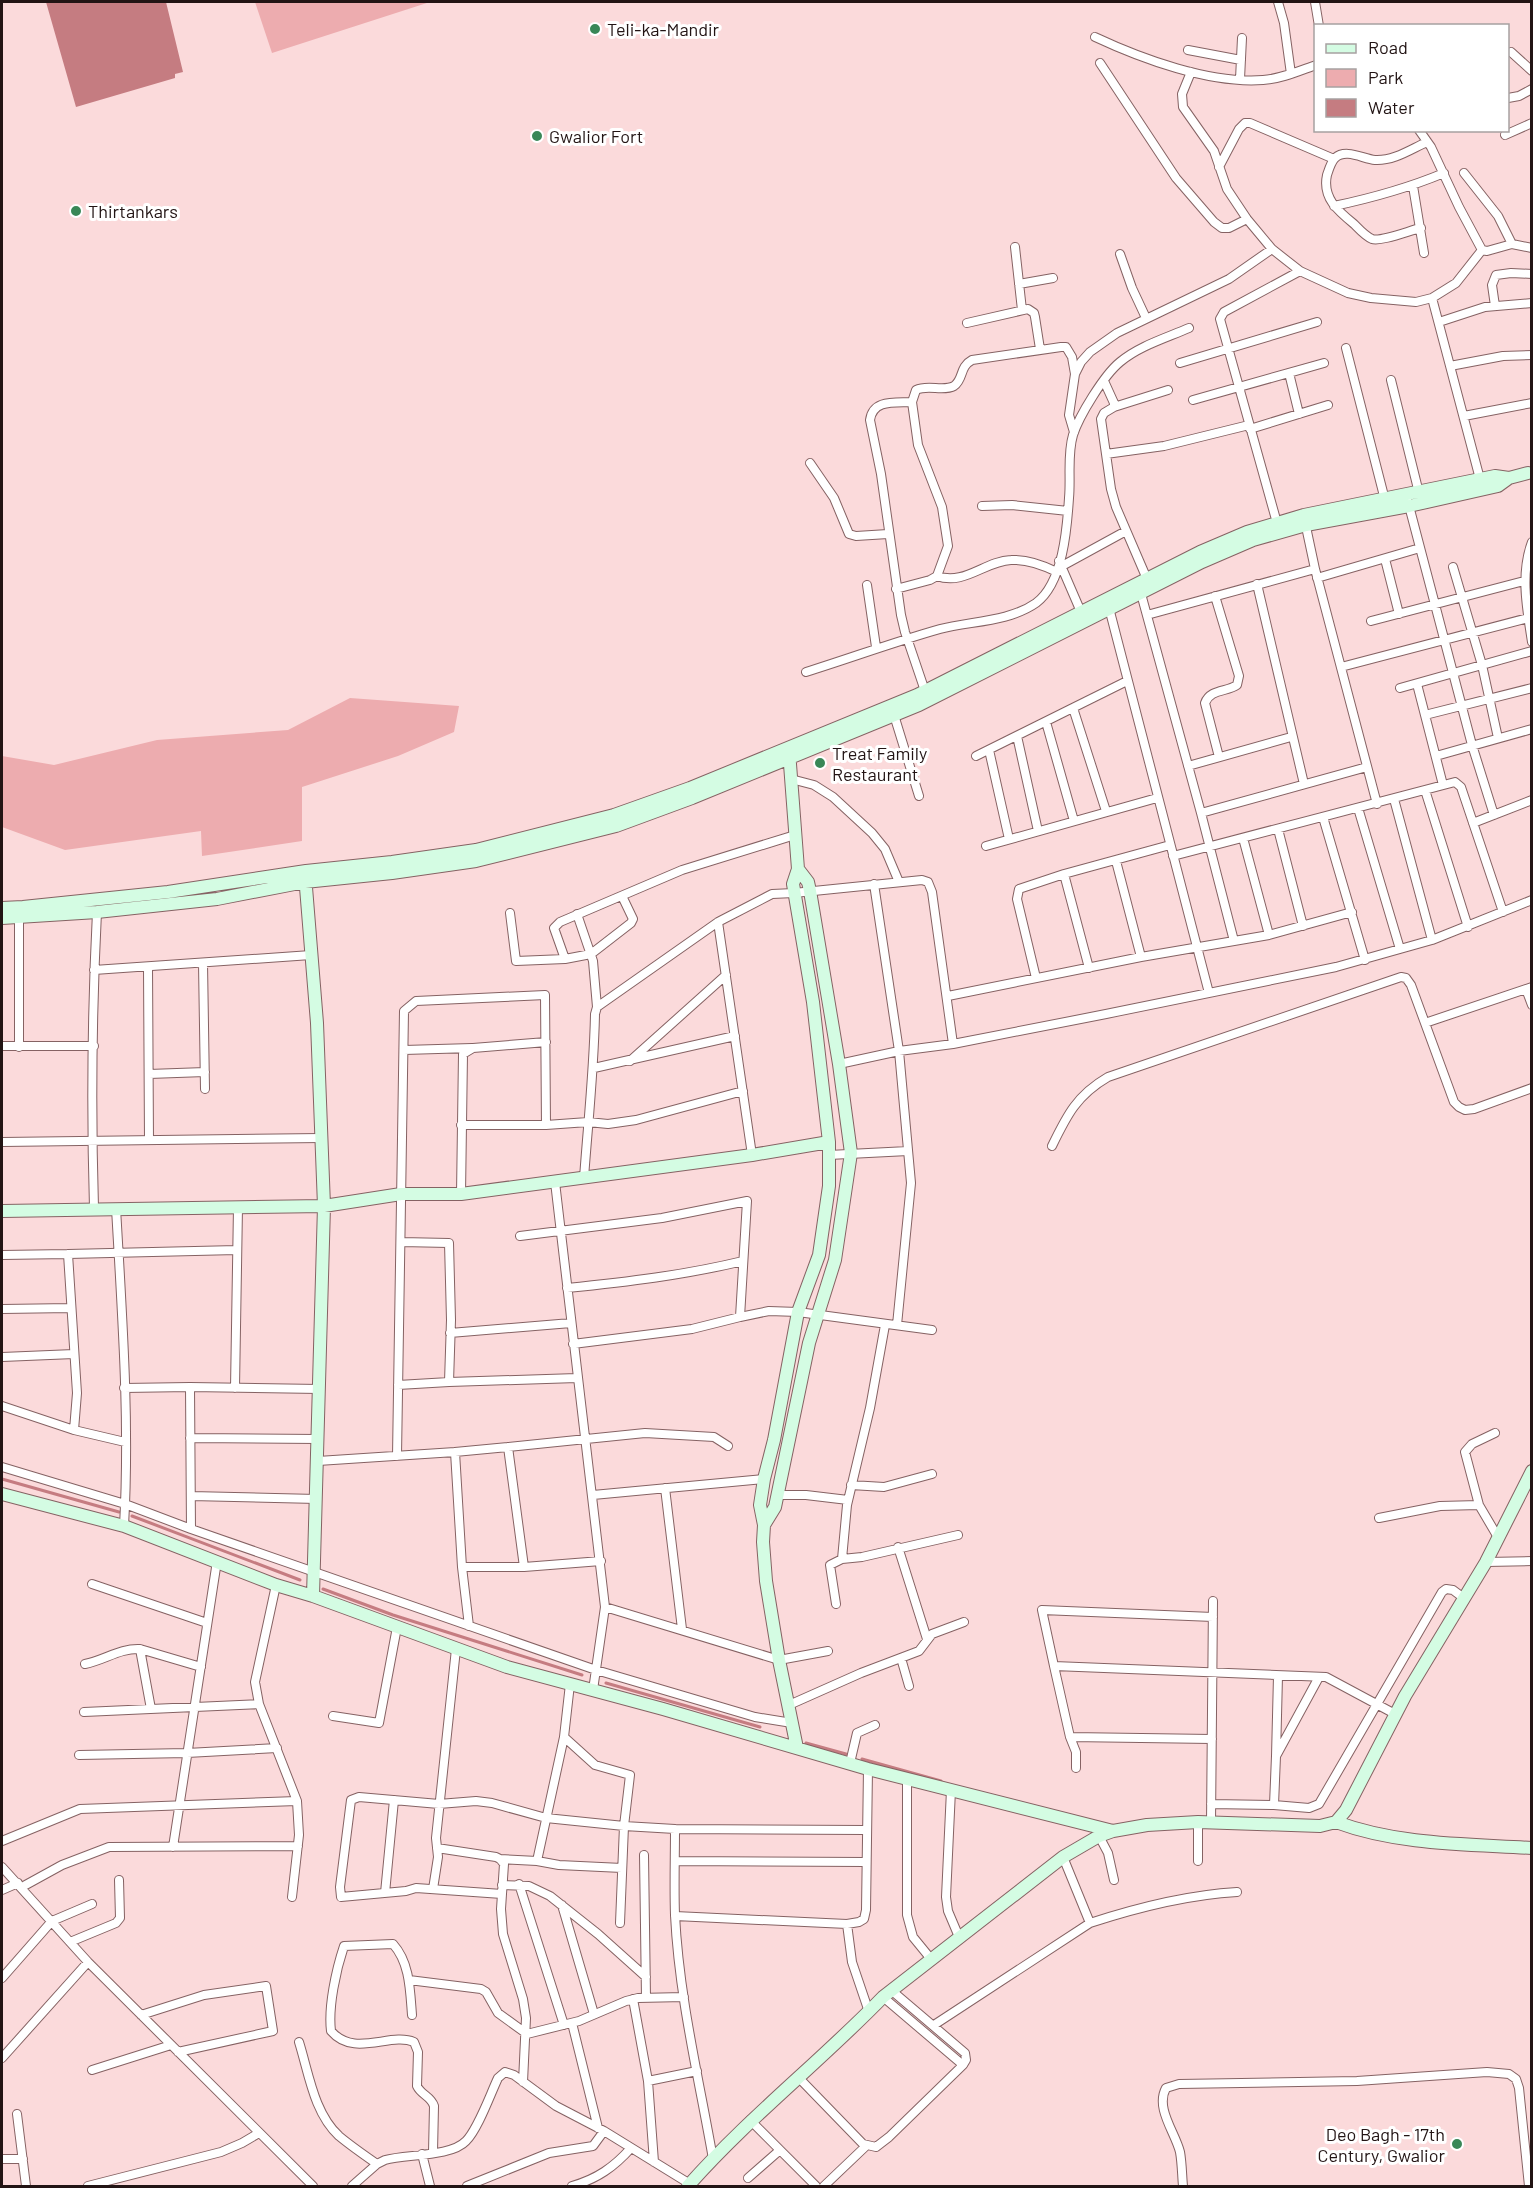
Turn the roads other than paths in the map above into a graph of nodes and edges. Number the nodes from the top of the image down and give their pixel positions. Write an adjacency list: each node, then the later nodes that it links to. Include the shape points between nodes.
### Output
1 (1278, 2): 13 (street)
2 (1315, 2): 3 (street)
3 (1319, 24)
4 (1095, 37): 12 (street)
5 (1242, 38): 8 (street)
6 (1188, 50): 8 (street)
7 (1511, 52): 11 (street)
8 (1241, 60): 14 (street)
9 (1100, 63): 27 (street, via 1176,178 1214,222 1228,228)
10 (1314, 66): 13 (street)
11 (1532, 71)
12 (1191, 72): 14 (street); 22 (street, via 1182,94 1183,107 1214,151)
13 (1291, 74): 14 (street, via 1264,80)
14 (1240, 79)
15 (1532, 88): 16 (street)
16 (1509, 98)
17 (1532, 123): 19 (street)
18 (1420, 132): 20 (street)
19 (1505, 135)
20 (1427, 142): 21 (street, via 1390,158 1374,160 1347,154); 23 (street)
21 (1335, 159): 22 (street, via 1245,123); 26 (street, via 1326,179)
22 (1220, 167): 27 (street, via 1227,189)
23 (1444, 173): 25 (street); 33 (street)
24 (1464, 173): 29 (street, via 1498,216)
25 (1413, 186): 26 (street); 28 (street)
26 (1334, 206): 28 (street, via 1374,240)
27 (1247, 219): 32 (street)
28 (1421, 228): 34 (street)
29 (1512, 244): 31 (street); 33 (street)
30 (1015, 247): 39 (street)
31 (1532, 248)
32 (1272, 249): 36 (street); 44 (street, via 1229,279)
33 (1482, 250): 40 (street, via 1456,283)
34 (1424, 253)
35 (1120, 254): 44 (street)
36 (1300, 271): 40 (street, via 1348,293 1371,298 1416,302); 51 (street, via 1224,312 1220,319)
37 (1532, 274): 42 (street, via 1496,275 1492,285)
38 (1053, 278): 39 (street)
39 (1019, 284): 43 (street)
40 (1432, 298): 46 (street)
41 (1532, 303): 42 (street)
42 (1495, 306): 46 (street, via 1473,309)
43 (1022, 310): 47 (street); 50 (street, via 1034,313)
44 (1146, 318): 57 (street, via 1102,343)
45 (1317, 322): 51 (street)
46 (1439, 322): 55 (street)
47 (967, 323)
48 (1189, 328): 59 (street, via 1136,351)
49 (1346, 348): 77 (street)
50 (1040, 349): 57 (street, via 1066,347); 63 (street, via 972,360 956,385 921,388)
51 (1228, 349): 53 (street); 60 (street)
52 (1531, 357): 55 (street, via 1503,356)
53 (1180, 363)
54 (1324, 363): 56 (street)
55 (1450, 366): 68 (street)
56 (1289, 373): 60 (street); 67 (street)
57 (1074, 374): 70 (street, via 1069,415)
58 (1391, 380): 76 (street)
59 (1104, 381): 66 (street); 70 (street)
60 (1239, 387): 62 (street); 69 (street)
61 (1168, 390): 66 (street)
62 (1193, 400)
63 (912, 402): 83 (street, via 883,404 871,412); 90 (street, via 918,445 942,507 947,535 947,554)
64 (1532, 403): 68 (street)
65 (1328, 405): 67 (street)
66 (1114, 407): 71 (street, via 1101,419)
67 (1299, 414): 69 (street)
68 (1464, 416): 75 (street)
69 (1249, 427): 71 (street); 81 (street)
70 (1074, 432): 79 (street)
71 (1106, 454): 82 (street)
72 (810, 463): 83 (street, via 834,498 849,534)
73 (1530, 471): 74 (street)
74 (1509, 478): 75 (street); 76 (street, via 1498,486)
75 (1480, 479): 76 (street)
76 (1412, 498): 77 (street); 80 (street); 85 (street)
77 (1385, 500): 80 (street)
78 (982, 506): 79 (street, via 1012,505)
79 (1068, 512): 87 (street)
80 (1305, 520): 81 (street); 89 (street); 94 (street)
81 (1277, 523): 94 (street, via 1223,542)
82 (1125, 531): 87 (street); 94 (street)
83 (888, 534): 95 (street)
84 (1532, 542): 91 (street)
85 (1420, 548): 86 (street); 98 (street)
86 (1385, 559): 89 (street); 101 (street)
87 (1059, 566): 90 (street, via 1010,560 962,577); 100 (street); 106 (street, via 1053,584 1035,604)
88 (1453, 567): 97 (street)
89 (1316, 573): 92 (street); 112 (street)
90 (937, 576): 95 (street)
91 (1524, 580): 97 (street); 103 (street)
92 (1257, 584): 96 (street); 128 (street)
93 (867, 585): 109 (street)
94 (1142, 586): 99 (street); 102 (street)
95 (896, 589): 106 (street)
96 (1215, 596): 102 (street); 135 (street, via 1239,676 1237,685 1211,694 1205,702)
97 (1462, 597): 98 (street); 105 (street)
98 (1436, 604): 101 (street); 107 (street)
99 (1108, 605): 100 (street); 115 (street); 124 (street)
100 (1081, 612): 119 (street)
101 (1399, 614): 104 (street)
102 (1148, 615): 136 (street)
103 (1528, 618): 105 (street); 108 (street)
104 (1371, 621)
105 (1472, 632): 107 (street); 111 (street)
106 (908, 639): 109 (street); 119 (street)
107 (1445, 640): 112 (street); 114 (street)
108 (1532, 642)
109 (876, 647): 113 (street)
110 (1532, 651): 111 (street)
111 (1482, 665): 114 (street); 120 (street)
112 (1341, 667): 137 (street)
113 (806, 672)
114 (1454, 673): 116 (street); 121 (street)
115 (1127, 681): 122 (street); 143 (street)
116 (1417, 684): 117 (street); 123 (street)
117 (1400, 688)
118 (1532, 688): 120 (street)
119 (925, 691): 132 (street)
120 (1489, 699): 121 (street); 129 (street)
121 (1462, 706): 123 (street); 130 (street)
122 (1073, 708): 125 (street); 148 (street)
123 (1425, 715): 134 (street)
124 (894, 716): 132 (street); 142 (street)
125 (1046, 722): 127 (street); 152 (street)
126 (1532, 729): 129 (street)
127 (1017, 736): 131 (street); 155 (street)
128 (1291, 737): 135 (street); 139 (street)
129 (1498, 738): 130 (street)
130 (1472, 745): 134 (street); 150 (street)
131 (989, 750): 133 (street); 158 (street)
132 (789, 752): 138 (street); 166 (street, via 692,798 616,826 476,861 392,873)
133 (976, 756)
134 (1436, 756): 140 (street)
135 (1219, 758): 136 (street)
136 (1188, 766): 149 (street)
137 (1367, 767): 139 (street); 146 (street)
138 (791, 778): 156 (street); 167 (street, via 814,785 833,797 872,833 885,849)
139 (1304, 784): 149 (street)
140 (1443, 785): 141 (street); 153 (street, via 1459,784)
141 (1425, 790): 144 (street); 183 (street)
142 (919, 796)
143 (1157, 798): 148 (street); 159 (street)
144 (1394, 799): 146 (street); 185 (street)
145 (1532, 800): 150 (street)
146 (1377, 804): 147 (street)
147 (1358, 808): 151 (street); 188 (street)
148 (1106, 811): 152 (street)
149 (1202, 813): 161 (street)
150 (1494, 814): 153 (street)
151 (1323, 817): 154 (street); 175 (street)
152 (1074, 821): 155 (street)
153 (1473, 823): 176 (street)
154 (1278, 829): 157 (street); 182 (street)
155 (1038, 831): 158 (street)
156 (795, 835): 164 (street); 171 (street, via 681,870)
157 (1243, 838): 161 (street); 184 (street)
158 (1009, 840): 160 (street)
159 (1170, 845): 162 (street); 163 (street)
160 (986, 846)
161 (1210, 846): 162 (street); 186 (street)
162 (1173, 856): 187 (street)
163 (1116, 861): 165 (street); 191 (street)
164 (798, 869): 169 (street); 170 (street)
165 (1064, 874): 196 (street); 199 (street, via 1022,887 1017,893)
166 (305, 877): 173 (street); 174 (street, via 217,899); 190 (street)
167 (899, 882): 168 (street); 202 (street, via 922,880 931,885)
168 (874, 884): 169 (street); 214 (street)
169 (810, 891): 170 (street); 216 (street)
170 (794, 893): 181 (street, via 772,894); 231 (street, via 813,1002)
171 (622, 896): 178 (street); 189 (street, via 633,919 631,923)
172 (1532, 900): 176 (street)
173 (2, 908)
174 (97, 912): 180 (street); 197 (street)
175 (1352, 912): 182 (street); 193 (street)
176 (1503, 912): 183 (street)
177 (510, 913): 192 (street, via 516,961)
178 (577, 914): 189 (street); 192 (street, via 554,928)
179 (2, 918): 180 (street)
180 (19, 918): 211 (street)
181 (718, 922): 198 (street); 204 (street)
182 (1303, 926): 184 (street)
183 (1468, 927): 185 (street)
184 (1269, 935): 186 (street)
185 (1432, 940): 188 (street)
186 (1234, 941): 187 (street)
187 (1197, 947): 191 (street); 201 (street)
188 (1400, 950): 193 (street)
189 (591, 954): 192 (street); 204 (street)
190 (311, 955): 194 (street); 226 (street)
191 (1141, 957): 196 (street)
192 (565, 959)
193 (1365, 960): 201 (street)
194 (203, 963): 195 (street); 218 (street)
195 (148, 967): 197 (street); 219 (street)
196 (1089, 968): 199 (street)
197 (94, 970): 210 (street)
198 (726, 975): 206 (street); 215 (street)
199 (1036, 978): 202 (street)
200 (1529, 988): 203 (street); 205 (street)
201 (1209, 993): 208 (street)
202 (948, 996): 208 (street)
203 (1532, 1005)
204 (597, 1006): 217 (street)
205 (1425, 1023): 220 (street, via 1459,1107 1474,1109); 230 (street, via 1411,985 1401,977 1108,1077 1090,1087 1077,1101)
206 (735, 1036): 215 (street); 222 (street)
207 (546, 1042): 212 (street); 213 (street, via 545,994 416,1000 404,1011); 225 (street)
208 (953, 1044): 214 (street)
209 (2, 1046): 211 (street)
210 (94, 1046): 211 (street); 227 (street)
211 (19, 1047)
212 (473, 1048): 213 (street); 224 (street, via 463,1054)
213 (404, 1050): 237 (street)
214 (898, 1051): 216 (street); 232 (street)
215 (630, 1061): 217 (street)
216 (839, 1064): 233 (street)
217 (594, 1068): 223 (street)
218 (205, 1072): 219 (street); 221 (street)
219 (149, 1074): 228 (street)
220 (1532, 1088)
221 (205, 1089)
222 (743, 1091): 223 (street, via 636,1120); 234 (street)
223 (588, 1122): 225 (street); 235 (street)
224 (461, 1125): 225 (street); 238 (street)
225 (546, 1125)
226 (322, 1138): 228 (street); 239 (street)
227 (92, 1140): 228 (street); 229 (street); 241 (street)
228 (149, 1140)
229 (2, 1142)
230 (1052, 1146)
231 (829, 1148): 233 (street); 234 (street); 255 (street, via 829,1186 819,1255)
232 (908, 1151): 233 (street); 260 (street, via 911,1183)
233 (850, 1153): 256 (street, via 835,1260)
234 (752, 1155): 235 (street)
235 (584, 1178): 236 (street)
236 (555, 1182): 238 (street); 244 (street)
237 (401, 1194): 238 (street); 239 (street); 246 (street)
238 (460, 1194)
239 (324, 1206): 240 (street); 272 (street)
240 (238, 1207): 242 (street); 247 (street)
241 (94, 1208): 242 (street); 243 (street)
242 (116, 1208): 248 (street)
243 (2, 1211)
244 (561, 1230): 245 (street); 251 (street, via 662,1218 747,1201); 252 (street)
245 (520, 1236)
246 (400, 1242): 262 (street, via 449,1243); 268 (street)
247 (237, 1250): 248 (street); 271 (street)
248 (119, 1252): 249 (street); 270 (street)
249 (68, 1254): 250 (street); 253 (street)
250 (2, 1255)
251 (743, 1261): 252 (street, via 646,1280); 257 (street)
252 (567, 1288): 258 (street)
253 (71, 1308): 254 (street); 264 (street)
254 (2, 1309)
255 (798, 1312): 256 (street); 257 (street, via 769,1311); 288 (street)
256 (818, 1314): 259 (street); 293 (street)
257 (740, 1317): 263 (street, via 692,1329)
258 (571, 1323): 262 (street); 263 (street)
259 (885, 1324): 260 (street); 289 (street)
260 (897, 1325): 261 (street)
261 (932, 1330)
262 (450, 1333): 267 (street)
263 (573, 1344): 266 (street)
264 (74, 1354): 265 (street); 274 (street)
265 (2, 1358)
266 (577, 1378): 267 (street); 278 (street)
267 (449, 1382): 268 (street)
268 (398, 1385): 283 (street)
269 (190, 1387): 270 (street); 271 (street); 276 (street)
270 (124, 1388): 279 (street)
271 (235, 1388): 272 (street)
272 (320, 1389): 277 (street)
273 (2, 1406): 274 (street)
274 (74, 1430): 279 (street)
275 (1495, 1433): 298 (street, via 1472,1444 1465,1452)
276 (190, 1438): 277 (street); 294 (street)
277 (319, 1439): 284 (street)
278 (585, 1440): 280 (street, via 645,1433 686,1434 714,1437); 281 (street); 292 (street)
279 (125, 1442): 297 (street)
280 (728, 1446)
281 (508, 1447): 282 (street); 312 (street)
282 (455, 1452): 283 (street); 311 (street)
283 (397, 1456): 284 (street)
284 (318, 1461): 295 (street)
285 (2, 1467): 297 (street)
286 (1532, 1471): 304 (street)
287 (932, 1474): 289 (street, via 884,1487)
288 (764, 1479): 290 (street); 300 (street, via 760,1505)
289 (851, 1485): 296 (street)
290 (665, 1488): 292 (street); 326 (street)
291 (2, 1494): 301 (street)
292 (592, 1495): 308 (street)
293 (778, 1495): 296 (street); 300 (street)
294 (191, 1496): 295 (street); 302 (street)
295 (317, 1499): 313 (street)
296 (848, 1500): 306 (street)
297 (125, 1504): 301 (street); 302 (street)
298 (1479, 1505): 299 (street, via 1423,1508); 304 (street)
299 (1379, 1518)
300 (764, 1525): 332 (street, via 766,1581)
301 (124, 1526): 307 (street)
302 (191, 1529): 313 (street)
303 (958, 1535): 305 (street)
304 (1499, 1539): 310 (street)
305 (898, 1547): 306 (street); 327 (street)
306 (842, 1559): 319 (street, via 830,1565)
307 (217, 1561): 315 (street); 323 (street)
308 (601, 1561): 312 (street); 320 (street)
309 (1532, 1561): 310 (street)
310 (1486, 1562): 317 (street)
311 (462, 1567): 312 (street); 324 (street)
312 (524, 1567)
313 (314, 1573): 316 (street); 324 (street)
314 (92, 1584): 323 (street)
315 (276, 1585): 316 (street); 343 (street, via 255,1682)
316 (313, 1596): 325 (street)
317 (1465, 1599): 345 (street, via 1453,1590 1442,1592); 349 (street)
318 (1213, 1601): 321 (street)
319 (836, 1604)
320 (605, 1607): 326 (street); 336 (street)
321 (1213, 1617): 334 (street, via 1042,1610); 337 (street)
322 (964, 1622): 327 (street)
323 (207, 1623): 335 (street)
324 (469, 1626): 336 (street)
325 (397, 1627): 329 (street); 350 (street, via 379,1723)
326 (682, 1629): 332 (street)
327 (927, 1639): 331 (street, via 923,1648)
328 (140, 1649): 333 (street, via 128,1648); 335 (street); 347 (street)
329 (456, 1649): 340 (street); 370 (street)
330 (828, 1651): 332 (street)
331 (901, 1658): 341 (street); 344 (street)
332 (779, 1660): 344 (street)
333 (85, 1664)
334 (1054, 1666): 337 (street); 355 (street)
335 (201, 1667): 346 (street)
336 (596, 1670): 342 (street); 351 (street)
337 (1213, 1674): 338 (street); 356 (street)
338 (1278, 1676): 339 (street); 362 (street)
339 (1319, 1677): 345 (street, via 1326,1677); 362 (street)
340 (570, 1684): 342 (street); 354 (street)
341 (909, 1686)
342 (593, 1690): 357 (street)
343 (259, 1704): 346 (street); 358 (street)
344 (789, 1706): 352 (street)
345 (1377, 1706): 349 (street); 372 (street, via 1319,1804 1309,1808)
346 (194, 1708): 347 (street); 360 (street)
347 (151, 1709): 348 (street)
348 (84, 1712)
349 (1395, 1714): 376 (street, via 1346,1810)
350 (333, 1716)
351 (771, 1720): 352 (street); 357 (street)
352 (792, 1723): 359 (street)
353 (875, 1725): 363 (street, via 857,1733)
354 (564, 1737): 374 (street); 378 (street, via 595,1765 630,1775)
355 (1070, 1737): 356 (street); 364 (street, via 1076,1752)
356 (1212, 1739): 371 (street)
357 (772, 1741): 359 (street)
358 (277, 1748): 360 (street); 369 (street)
359 (797, 1748): 363 (street)
360 (188, 1753): 361 (street); 373 (street)
361 (80, 1755)
362 (1275, 1756): 372 (street)
363 (850, 1763): 365 (street)
364 (1076, 1768)
365 (868, 1769): 366 (street); 380 (street)
366 (907, 1778): 367 (street); 416 (street, via 907,1915 913,1937)
367 (951, 1790): 381 (street); 414 (street, via 946,1897)
368 (394, 1800): 370 (street); 405 (street); 405 (street, via 351,1800 340,1887 341,1897)
369 (297, 1801): 373 (street); 384 (street)
370 (440, 1804): 374 (street, via 492,1803); 386 (street)
371 (1211, 1804): 372 (street); 377 (street)
372 (1274, 1805)
373 (179, 1807): 383 (street, via 80,1809); 385 (street)
374 (546, 1818): 378 (street); 391 (street)
375 (1198, 1822): 377 (street); 381 (street); 393 (street)
376 (1336, 1822): 377 (street, via 1320,1826); 387 (street, via 1408,1839)
377 (1211, 1823)
378 (624, 1826): 379 (street); 396 (street)
379 (675, 1829): 380 (street); 392 (street)
380 (866, 1830): 394 (street)
381 (1113, 1831): 382 (street)
382 (1099, 1836): 389 (street); 398 (street, via 1108,1853)
383 (2, 1841)
384 (298, 1846): 385 (street); 406 (street)
385 (173, 1847): 400 (street, via 109,1847)
386 (437, 1848): 390 (street); 401 (street)
387 (1532, 1848)
388 (644, 1855): 418 (street)
389 (1063, 1857): 412 (street); 414 (street)
390 (500, 1858): 391 (street); 402 (street, via 504,1864)
391 (537, 1861): 396 (street)
392 (675, 1861): 394 (street); 409 (street)
393 (1198, 1861)
394 (866, 1862): 413 (street, via 866,1916)
395 (2, 1867): 400 (street)
396 (622, 1869): 411 (street)
397 (119, 1880): 415 (street, via 120,1918)
398 (1114, 1880)
399 (519, 1884): 402 (street); 408 (street, via 537,1888); 429 (street)
400 (20, 1885): 403 (street); 410 (street)
401 (433, 1889): 402 (street); 405 (street)
402 (502, 1889): 431 (street, via 503,1934 525,2008)
403 (2, 1890)
404 (1238, 1892): 412 (street, via 1173,1899)
405 (385, 1893)
406 (292, 1897)
407 (92, 1904): 410 (street)
408 (562, 1905): 418 (street); 426 (street)
409 (675, 1916): 413 (street); 422 (street)
410 (52, 1922): 415 (street); 419 (street)
411 (620, 1923)
412 (1090, 1923): 430 (street)
413 (847, 1924): 425 (street, via 852,1962)
414 (959, 1937): 416 (street)
415 (70, 1942): 417 (street)
416 (931, 1959): 421 (street)
417 (87, 1962): 427 (street); 435 (street)
418 (646, 1977): 423 (street)
419 (2, 1978)
420 (409, 1980): 428 (street); 431 (street, via 481,1989 498,2013); 449 (street, via 393,1944 344,1946 336,1970 330,2021 332,2031 342,2040 365,2044 414,2042 418,2052 417,2085 434,2106)
421 (887, 1993): 425 (street); 430 (street); 436 (street)
422 (684, 1997): 423 (street); 438 (street)
423 (646, 1998): 424 (street)
424 (633, 1999): 426 (street); 440 (street)
425 (868, 2012): 439 (street)
426 (594, 2014): 429 (street)
427 (141, 2015): 433 (street); 434 (street, via 204,1995 266,1986 273,2031)
428 (412, 2015)
429 (568, 2024): 431 (street); 444 (street)
430 (934, 2025): 436 (street, via 964,2053)
431 (527, 2034): 441 (street)
432 (299, 2043): 455 (street, via 316,2098 330,2126)
433 (171, 2045): 434 (street); 437 (street)
434 (178, 2052): 445 (street)
435 (2, 2058)
436 (963, 2065): 446 (street, via 880,2145)
437 (92, 2070)
438 (697, 2071): 440 (street); 453 (street)
439 (798, 2078): 443 (street); 446 (street)
440 (648, 2081): 454 (street)
441 (523, 2082): 444 (street, via 556,2106); 449 (street, via 510,2073 501,2074 466,2142)
442 (17, 2114): 452 (street)
443 (750, 2120): 448 (street); 453 (street)
444 (601, 2130): 447 (street); 463 (street, via 593,2146 549,2153)
445 (259, 2133): 459 (street, via 221,2152); 460 (street)
446 (866, 2146): 466 (street)
447 (631, 2148): 454 (street); 464 (street, via 611,2168)
448 (780, 2150): 456 (street); 465 (street)
449 (433, 2152): 450 (street)
450 (422, 2154): 455 (street); 462 (street)
451 (2, 2158): 452 (street)
452 (23, 2159): 458 (street)
453 (713, 2159): 457 (street)
454 (654, 2162): 457 (street)
455 (377, 2164): 461 (street)
456 (748, 2178)
457 (689, 2185)
458 (26, 2187)
459 (88, 2187)
460 (313, 2187)
461 (352, 2187)
462 (430, 2187)
463 (467, 2187)
464 (572, 2187)
465 (816, 2187)
466 (824, 2187)
467 (1183, 2187): 468 (street, via 1180,2152 1164,2111 1162,2096 1166,2088 1357,2082 1487,2072 1509,2074 1516,2079)
468 (1529, 2187)

